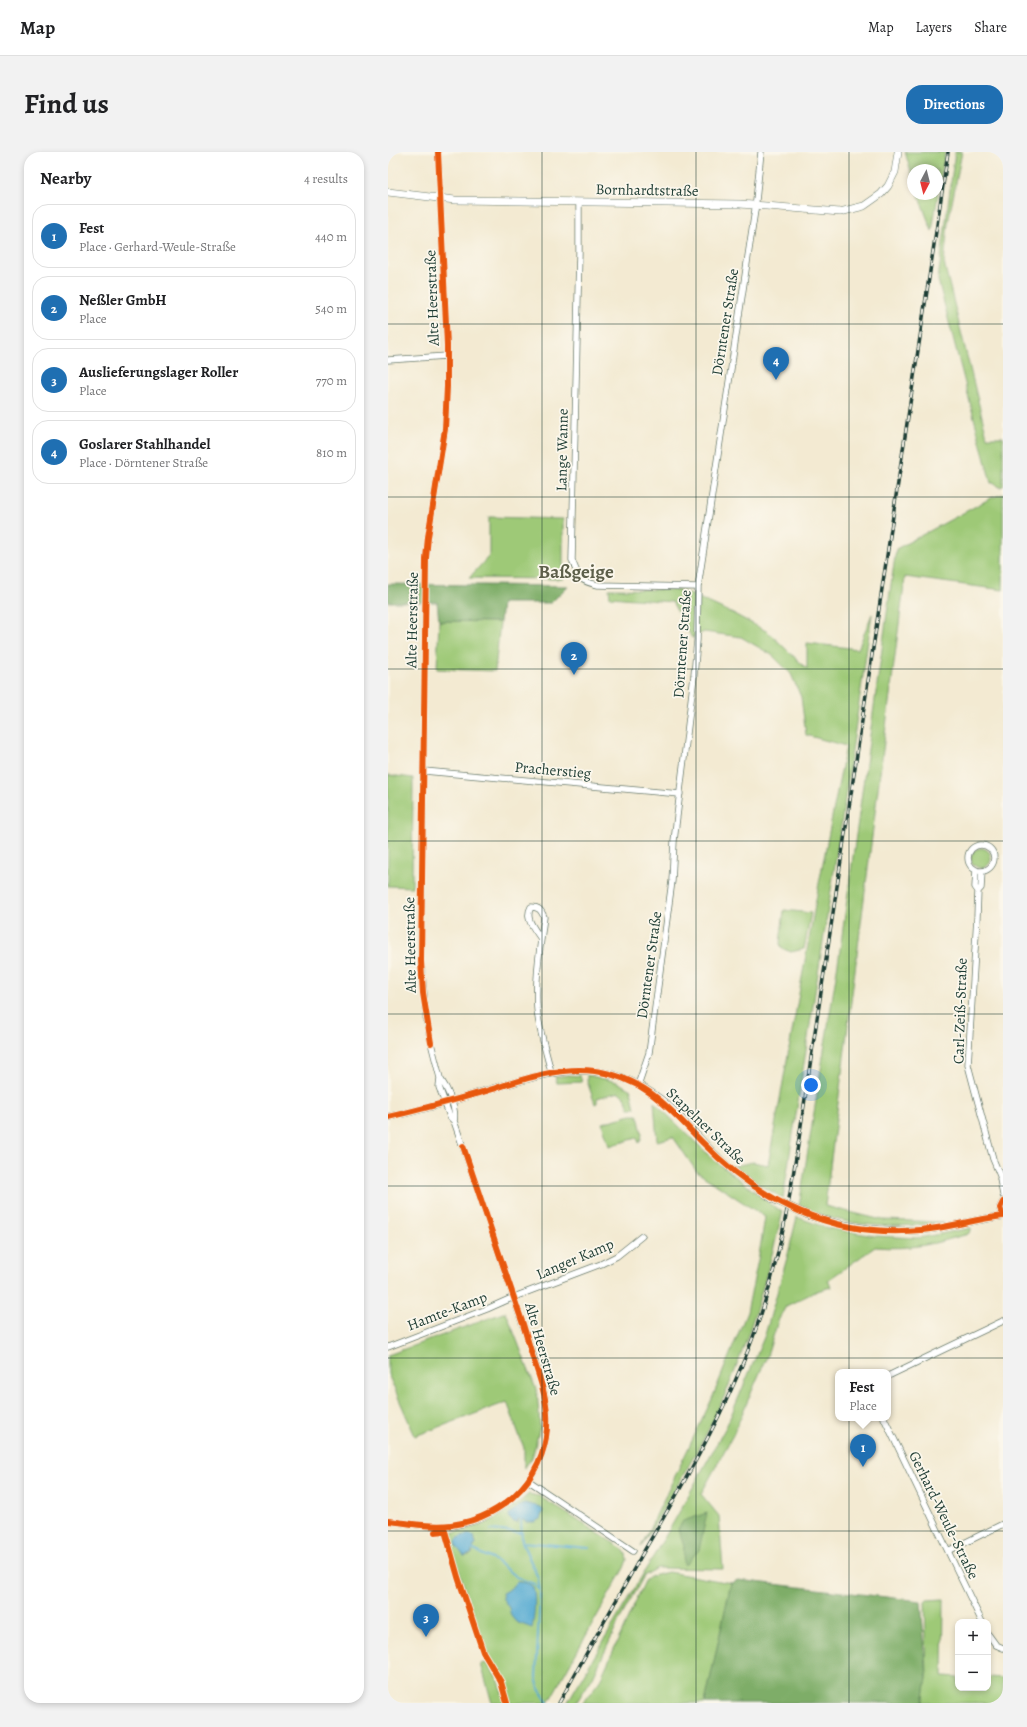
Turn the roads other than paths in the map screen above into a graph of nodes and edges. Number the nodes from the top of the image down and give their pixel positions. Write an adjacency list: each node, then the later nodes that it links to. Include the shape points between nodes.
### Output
1 (438, 152): 5 (street, Alte Heerstraße)
2 (762, 152): 7 (street, Dörntener Straße)
3 (898, 152): 7 (street, Bornhardtstraße, via 897,166 888,186 878,197 864,206 830,212)
4 (388, 192): 5 (street, Bornhardtstraße)
5 (441, 199): 6 (street, Bornhardtstraße); 8 (street, Alte Heerstraße)
6 (579, 202): 7 (street, Bornhardtstraße); 10 (street, Lange Wanne, via 572,560 577,574 584,582 598,585)
7 (755, 205): 10 (street, Dörntener Straße)
8 (447, 356): 9 (street); 11 (street, Alte Heerstraße, via 445,429 426,558)
9 (388, 360)
10 (698, 587): 12 (street, Dörntener Straße, via 694,676)
11 (424, 771): 12 (street, Pracherstieg); 19 (street, Alte Heerstraße, via 421,961 431,1045)
12 (680, 794): 18 (street, Dörntener Straße, via 673,847 672,881 652,1035)
13 (976, 870): 14 (street); 14 (street, via 969,864 968,854 972,847 983,845 991,850 994,858 991,866); 15 (street, Carl-Zeiß-Straße, via 975,888)
14 (982, 871): 15 (street, Carl-Zeiß-Straße, via 981,888)
15 (978, 891): 21 (street, Carl-Zeiß-Straße, via 967,1060)
16 (541, 939): 16 (street, via 544,917 542,910 531,907 528,919); 17 (street, via 537,1008 540,1033)
17 (551, 1072): 18 (street, Stapelner Straße, via 595,1071); 19 (street, Stapelner Straße)
18 (638, 1085): 26 (street, Stapelner Straße, bridge, via 661,1099 720,1160 741,1177 773,1199 810,1216 857,1229 882,1231 931,1229)
19 (448, 1102): 20 (street, Stapelner Straße); 28 (street, Alte Heerstraße, via 456,1116 454,1121)
20 (388, 1117)
21 (999, 1175): 22 (street, Carl-Zeiß-Straße); 23 (street, Carl-Zeiß-Straße)
22 (1003, 1183)
23 (1003, 1195)
24 (1002, 1205): 25 (street, Stapelner Straße); 26 (street, Stapelner Straße)
25 (1003, 1216): 26 (street, Stapelner Straße)
26 (977, 1219)
27 (642, 1236): 28 (street, Langer Kamp, via 617,1256)
28 (514, 1297): 30 (street, Hamte-Kamp); 33 (street, Alte Heerstraße, via 541,1382 547,1412 544,1450)
29 (1003, 1321): 31 (street)
30 (388, 1347)
31 (891, 1375)
32 (885, 1421): 37 (street, Gerhard-Weule-Straße)
33 (529, 1481): 34 (street, Alte Heerstraße, via 513,1498 477,1520 444,1526); 36 (street)
34 (388, 1521)
35 (1003, 1524): 37 (street)
36 (633, 1551)
37 (948, 1551): 38 (street, Gerhard-Weule-Straße)
38 (981, 1619)
39 (991, 1638): 40 (street, via 996,1645)
40 (1003, 1648)

